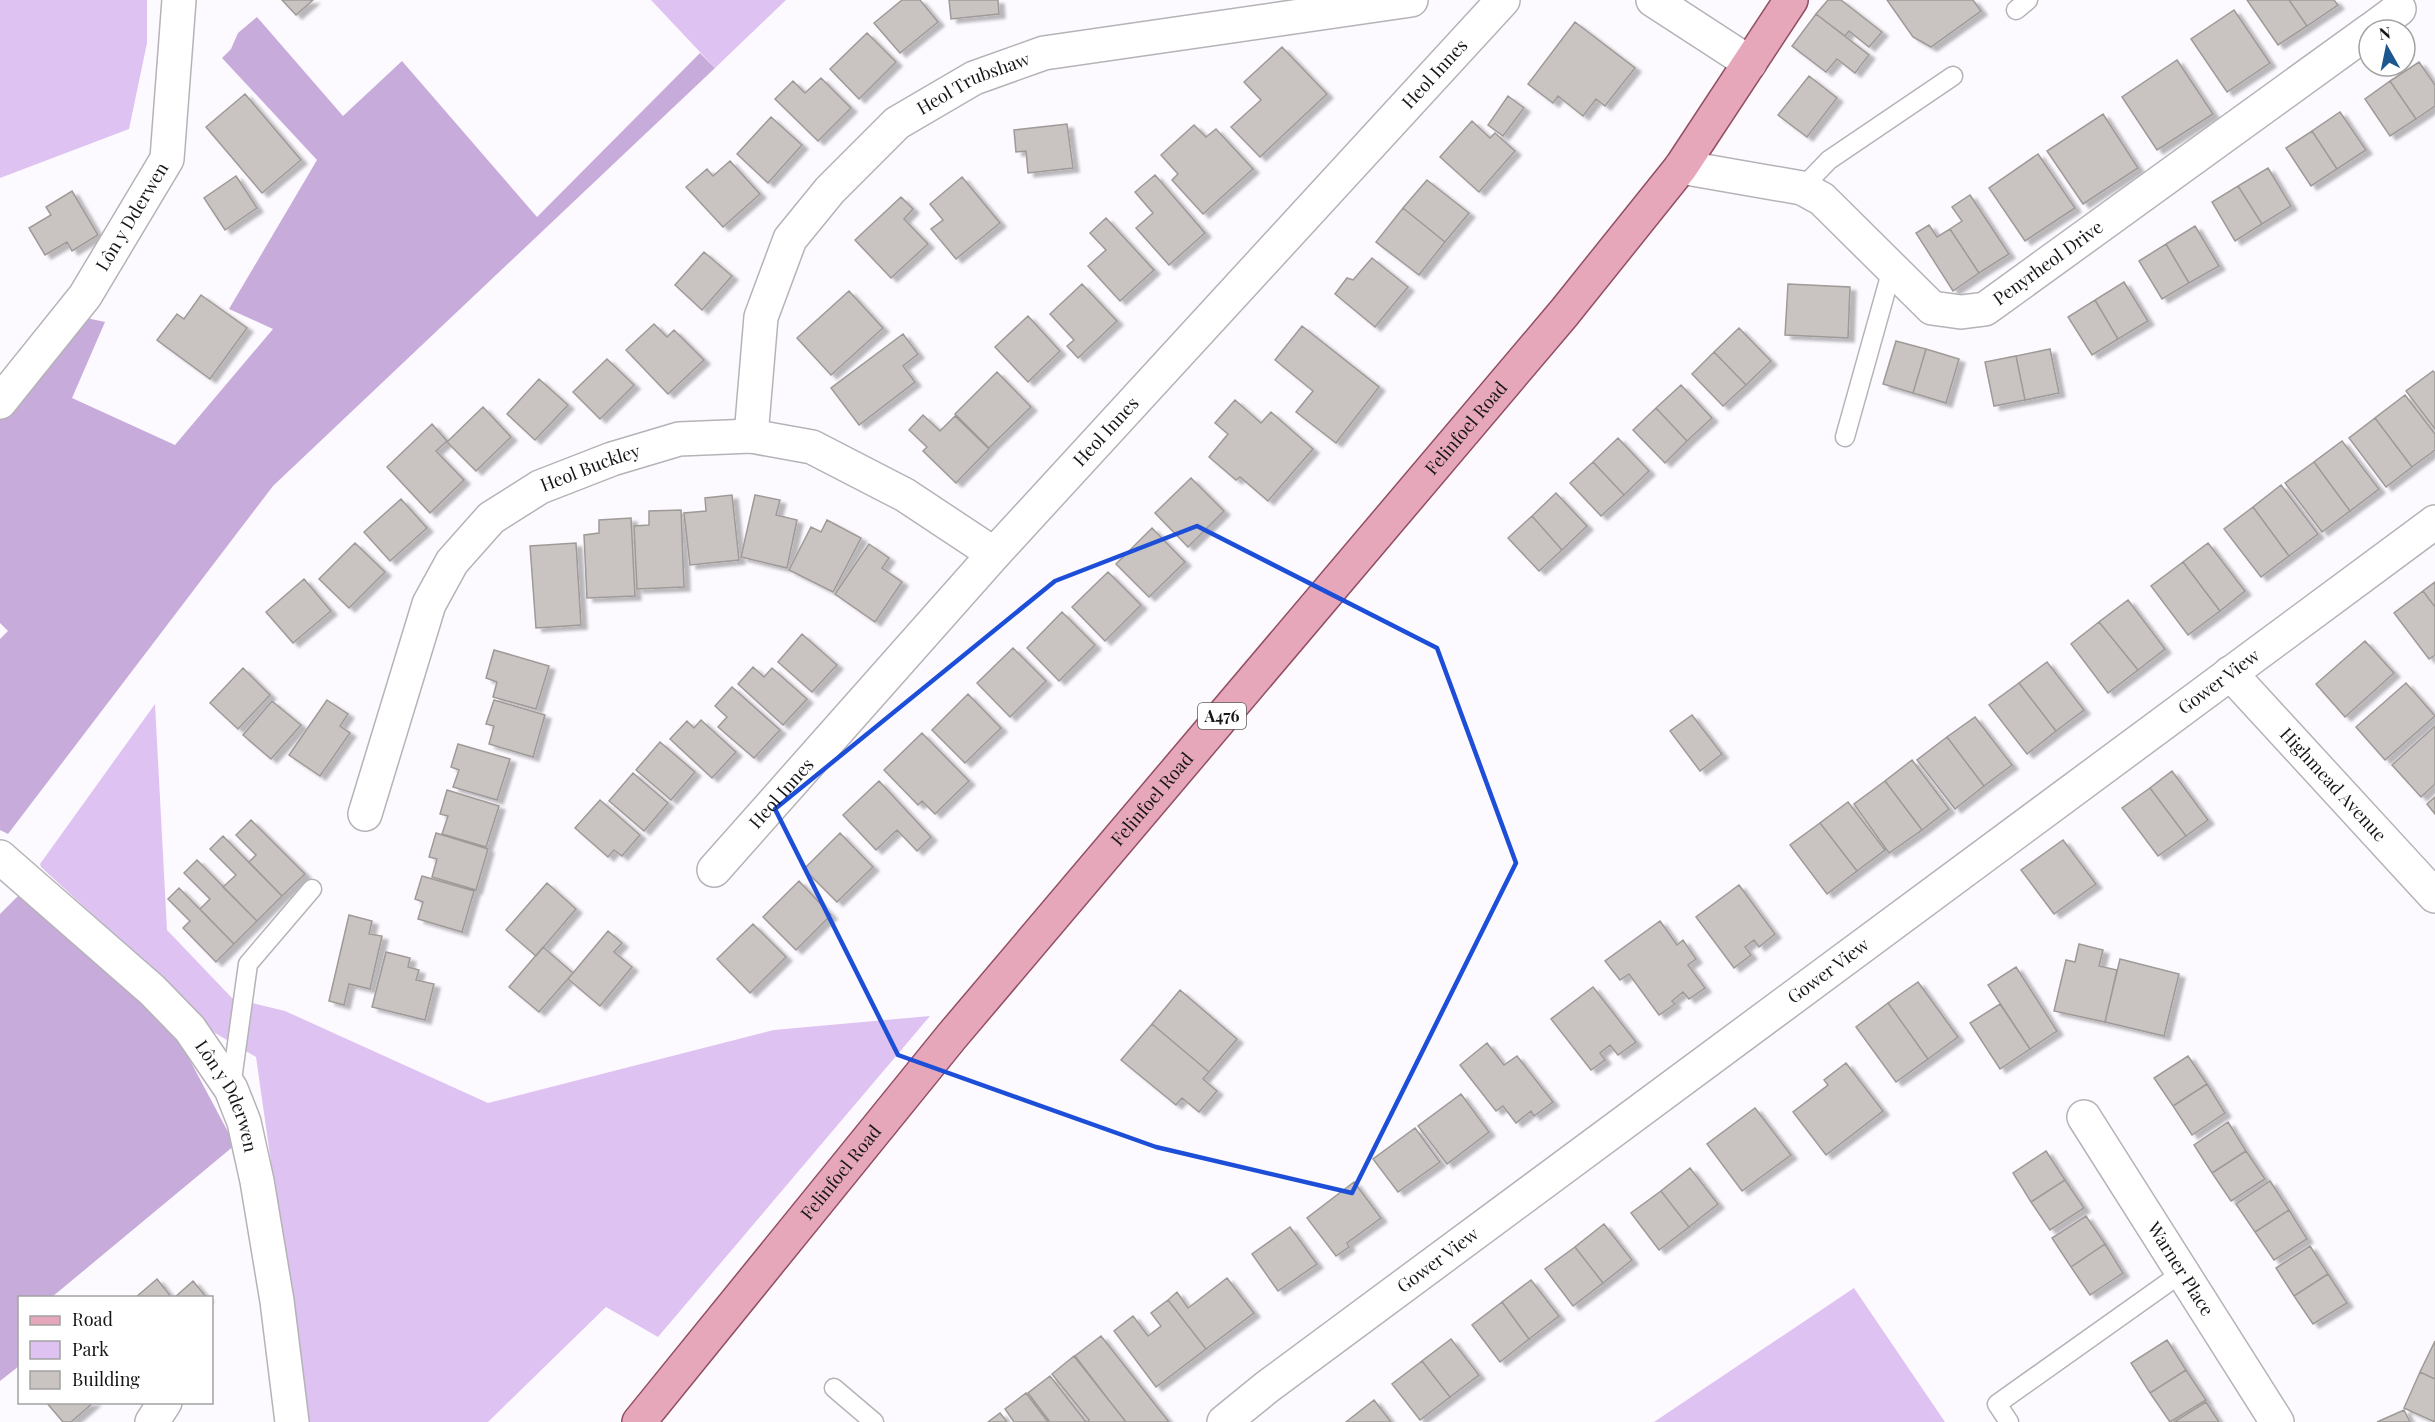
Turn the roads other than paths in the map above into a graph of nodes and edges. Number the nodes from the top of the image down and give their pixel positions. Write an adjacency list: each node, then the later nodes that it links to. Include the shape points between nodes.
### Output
1 (179, 0): 14 (street, Lôn y Dderwen, via 167,159 84,296)
2 (1411, 0): 15 (street, Heol Trubshaw, via 1044,53 974,78 897,123 830,190 790,239 761,317)
3 (1493, 0): 18 (street, Heol Innes)
4 (1653, 0): 9 (street)
5 (1791, 0): 9 (main road, Felinfoel Road / A476)
6 (2399, 9): 7 (street, Penyrheol Drive)
7 (2387, 18)
8 (2357, 40): 13 (street, Penyrheol Drive, via 1985,309 1961,312 1932,308)
9 (1750, 63): 11 (main road, Felinfoel Road / A476)
10 (1953, 76): 12 (lane, via 1829,160)
11 (1681, 167): 12 (street, Penyrheol Drive); 32 (main road, Felinfoel Road / A476, via 1556,322 952,1036)
12 (1802, 188): 13 (street, Penyrheol Drive, via 1822,199)
13 (1892, 268): 16 (lane)
14 (0, 402)
15 (751, 436): 18 (street, Heol Buckley, via 812,447 905,495); 20 (street, Heol Buckley, via 679,439 612,459 540,487 490,518 452,562 429,604)
16 (1845, 437)
17 (2435, 522): 19 (street, Gower View)
18 (994, 554): 22 (street, Heol Innes)
19 (2230, 673): 24 (street, Highmead Avenue); 34 (street, Gower View)
20 (365, 814)
21 (0, 857): 25 (street, Lôn y Dderwen, via 152,990 190,1029)
22 (714, 870)
23 (312, 889): 25 (lane, via 248,964)
24 (2435, 896)
25 (231, 1089): 31 (street, Lôn y Dderwen, via 244,1122 257,1181)
26 (2084, 1117): 27 (street, Warner Place)
27 (2183, 1272): 35 (lane, via 1997,1404); 36 (street, Warner Place)
28 (834, 1388): 33 (lane)
29 (164, 1404): 30 (street)
30 (152, 1422)
31 (292, 1422)
32 (639, 1422)
33 (874, 1422)
34 (1224, 1422)
35 (2008, 1422)
36 (2277, 1422)

